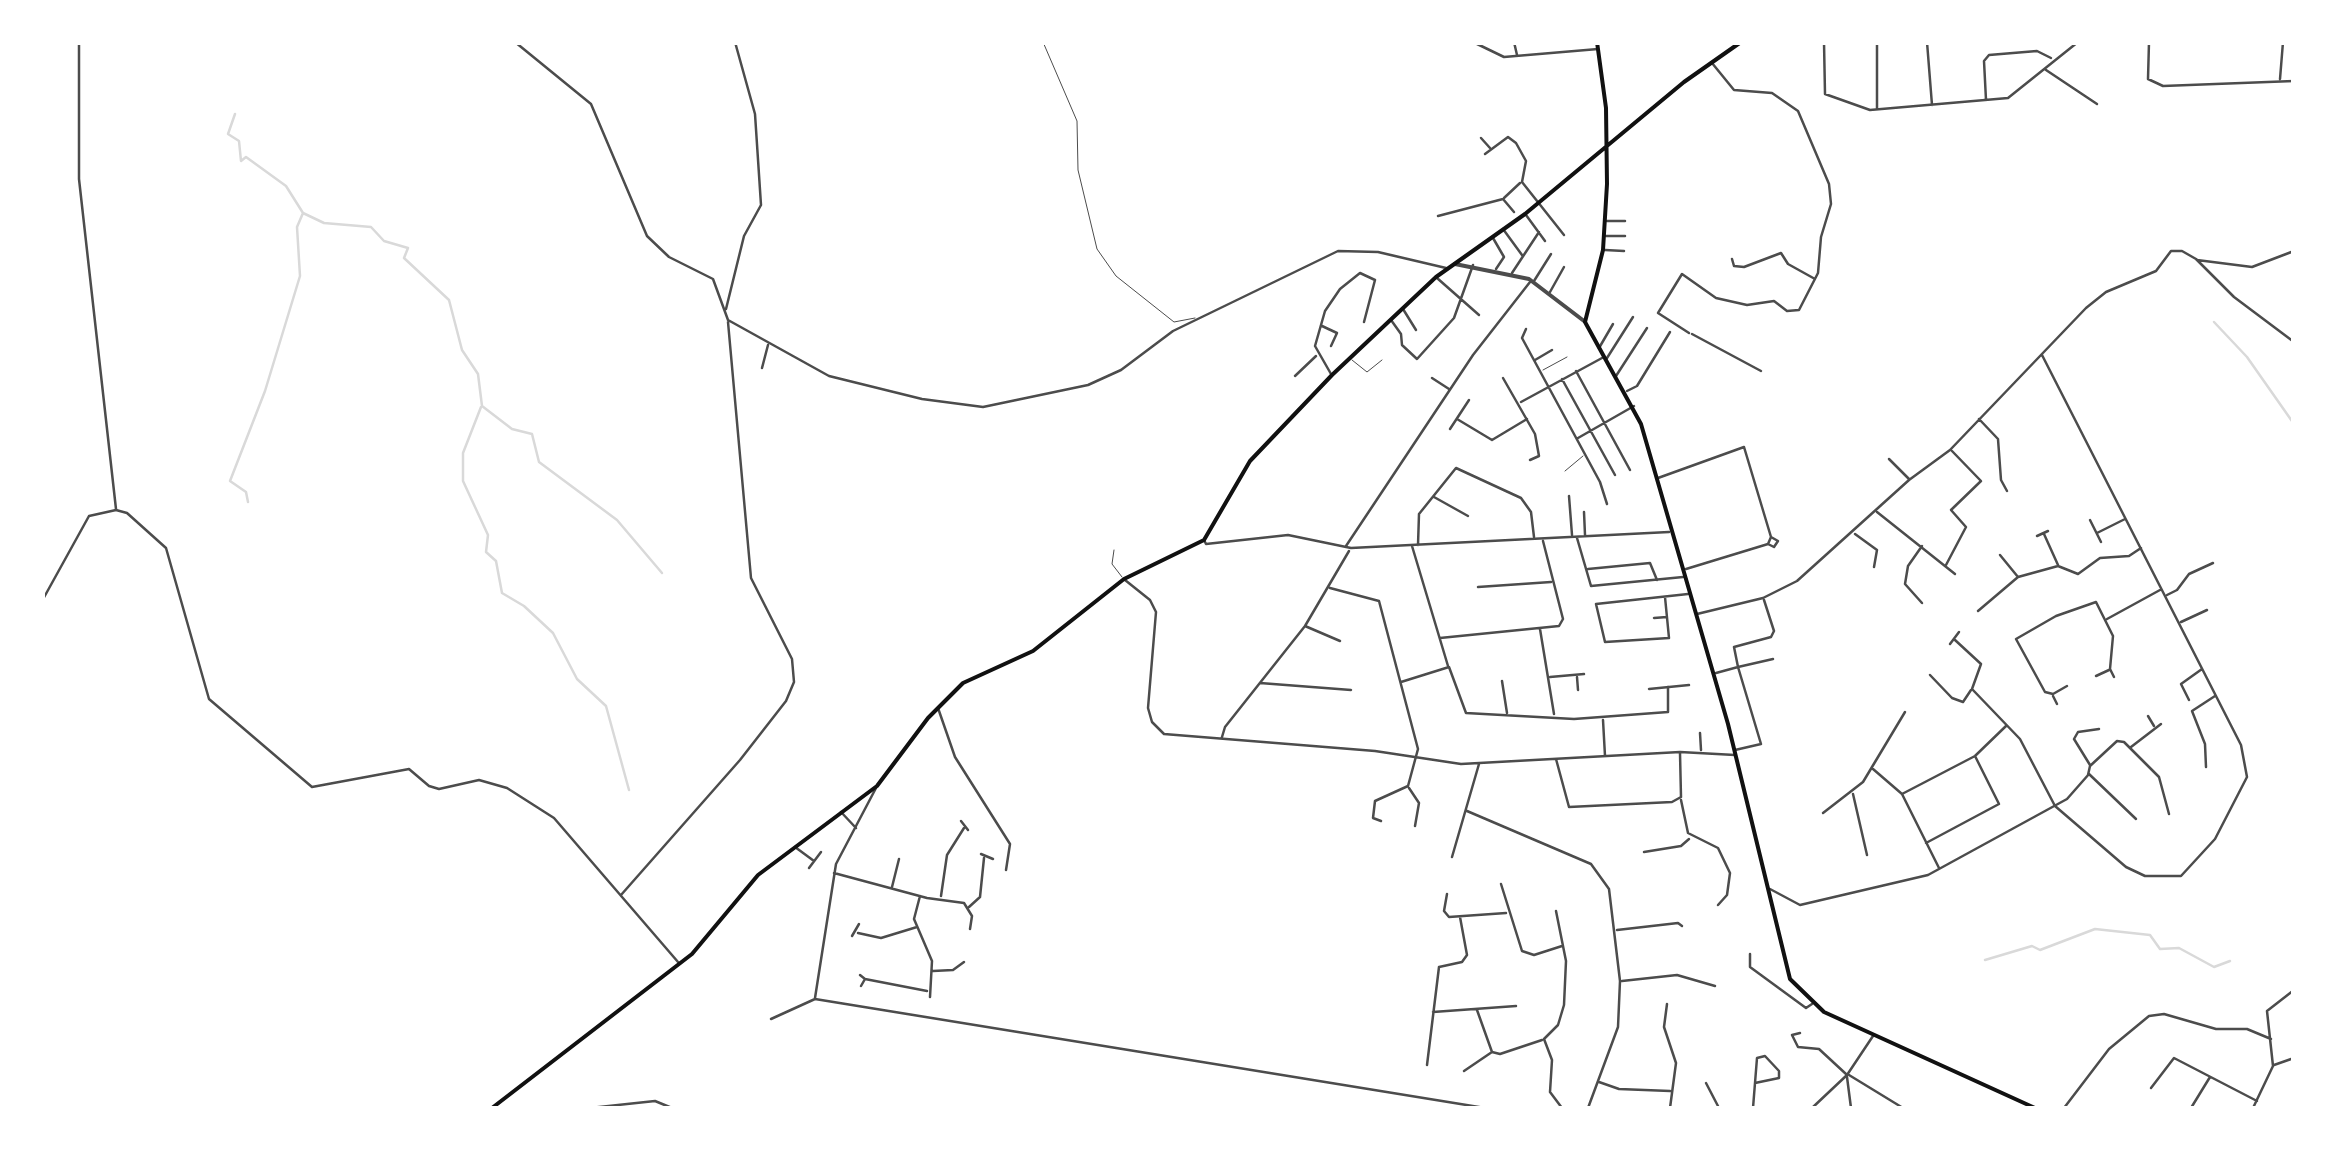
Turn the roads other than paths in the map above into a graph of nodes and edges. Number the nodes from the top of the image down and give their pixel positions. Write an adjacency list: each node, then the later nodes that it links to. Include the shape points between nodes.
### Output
1 (79, 42): 129 (street, via 80,182)
2 (515, 42): 67 (street, via 592,104 647,236 669,257 713,278)
3 (735, 42): 67 (street, via 755,114 761,205 744,236)
4 (1044, 42): 69 (lane, via 1077,122 1078,170 1097,248 1116,276 1174,322)
5 (1473, 42): 15 (street)
6 (1514, 42): 15 (street)
7 (1742, 42): 17 (main road)
8 (1824, 42): 26 (street, via 1825,94)
9 (1877, 42): 26 (street)
10 (1927, 42): 25 (street)
11 (2078, 42): 16 (street)
12 (2149, 42): 19 (street, via 2148,79 2163,86)
13 (2281, 43): 19 (street)
14 (1598, 46): 15 (street); 28 (main road)
15 (1517, 56)
16 (2053, 60): 18 (street); 23 (street, via 2038,51 1989,54)
17 (1712, 63): 28 (main road); 62 (street, via 1734,90 1786,100 1807,127 1831,190)
18 (2044, 68): 22 (street, via 2076,94); 23 (street, via 2008,98)
19 (2280, 80): 20 (street)
20 (2294, 82)
21 (2098, 90): 22 (street)
22 (2093, 97): 24 (street)
23 (1986, 102): 25 (street)
24 (2097, 104)
25 (1932, 106): 26 (street)
26 (1877, 110)
27 (1481, 138): 29 (street)
28 (1606, 144): 33 (main road); 37 (main road)
29 (1492, 149): 30 (street); 31 (street, via 1508,137 1516,143 1526,161)
30 (1485, 154)
31 (1522, 182): 32 (street); 33 (street)
32 (1503, 199): 34 (street); 36 (street)
33 (1540, 201): 35 (main road); 41 (street)
34 (1514, 212)
35 (1526, 214): 39 (main road); 40 (street)
36 (1438, 216)
37 (1605, 221): 38 (street); 42 (main road)
38 (1625, 222)
39 (1503, 230): 44 (main road); 50 (street)
40 (1539, 232): 45 (street); 50 (street)
41 (1564, 235)
42 (1604, 236): 43 (street); 46 (main road)
43 (1625, 236)
44 (1492, 237): 53 (main road); 58 (street, via 1504,256)
45 (1546, 242)
46 (1603, 250): 47 (street); 74 (main road)
47 (1624, 251)
48 (2294, 251): 52 (street, via 2252,268)
49 (1551, 254): 63 (street)
50 (1523, 256): 60 (street)
51 (1732, 258): 55 (street)
52 (2196, 260): 81 (street); 87 (street, via 2176,250 2156,271 2106,292)
53 (1455, 264): 54 (street); 57 (main road)
54 (1472, 265): 58 (street); 65 (street)
55 (1734, 266): 59 (street); 62 (street, via 1781,253)
56 (1564, 267): 64 (street)
57 (1447, 269): 61 (main road); 69 (street, via 1345,250)
58 (1495, 270): 60 (street)
59 (1730, 270)
60 (1511, 274): 63 (street)
61 (1436, 277): 65 (street); 66 (main road)
62 (1816, 279): 95 (street, via 1803,306 1791,313 1774,301 1747,305 1716,298 1682,274 1658,313)
63 (1532, 282): 64 (street); 104 (street)
64 (1549, 295): 74 (street)
65 (1464, 299): 68 (street); 71 (street, via 1418,358)
66 (1402, 308): 71 (main road); 79 (street)
67 (726, 311): 72 (street)
68 (1479, 316)
69 (1198, 318): 82 (street, via 1107,377 1022,401 963,406 829,376)
70 (1634, 318): 90 (street)
71 (1390, 319): 89 (main road)
72 (728, 320): 82 (street); 261 (street, via 752,578 792,659 794,682 768,726)
73 (1364, 322): 76 (street, via 1377,279 1360,273 1324,311)
74 (1585, 322): 84 (main road)
75 (1613, 324): 84 (street)
76 (1322, 326): 83 (street, via 1337,333); 86 (street)
77 (1526, 328): 92 (street, via 1522,338)
78 (1646, 328): 99 (street)
79 (1416, 330)
80 (1670, 332): 105 (street, via 1637,386)
81 (2294, 342)
82 (768, 344): 93 (street)
83 (1331, 346)
84 (1598, 349): 90 (main road)
85 (1552, 350): 92 (street)
86 (1317, 355): 97 (street); 98 (street)
87 (2042, 356): 111 (street); 134 (street)
88 (1567, 357): 96 (lane)
89 (1350, 358): 91 (lane, via 1367,372); 97 (main road)
90 (1604, 359): 94 (street); 99 (main road)
91 (1382, 360)
92 (1534, 360): 96 (street)
93 (762, 368)
94 (1576, 371): 102 (street); 112 (street)
95 (1761, 371)
96 (1540, 372): 103 (street)
97 (1332, 375): 147 (main road, via 1250,460)
98 (1296, 376)
99 (1616, 376): 105 (main road)
100 (1432, 378): 104 (street)
101 (1503, 378): 107 (street)
102 (1562, 379): 103 (street); 114 (street)
103 (1548, 386): 107 (street); 115 (street)
104 (1450, 390): 153 (street)
105 (1627, 391): 108 (main road)
106 (1468, 400): 109 (street)
107 (1520, 402): 110 (street)
108 (1634, 406): 112 (street); 123 (main road)
109 (1457, 419): 110 (street, via 1492,440); 113 (street)
110 (1527, 419): 119 (street, via 1538,456)
111 (1979, 419): 116 (street); 125 (street, via 1998,439)
112 (1604, 423): 114 (street); 120 (street)
113 (1450, 429)
114 (1591, 430): 115 (street); 122 (street)
115 (1577, 438): 117 (street)
116 (1950, 450): 124 (street); 158 (street, via 1980,480 1950,510 1966,527)
117 (1586, 454): 121 (lane); 128 (street)
118 (1889, 459): 124 (street)
119 (1530, 460)
120 (1630, 470)
121 (1565, 471)
122 (1615, 475)
123 (1656, 478): 138 (main road); 144 (street, via 1744,447)
124 (1910, 480): 130 (street)
125 (2007, 491)
126 (1432, 496): 132 (street); 145 (street, via 1461,469 1521,498 1531,512); 151 (street, via 1417,517)
127 (1570, 496): 143 (street)
128 (1607, 504)
129 (116, 510): 175 (street, via 83,523); 281 (street, via 144,524 166,548 209,699 312,788 409,769 439,788 493,782 554,818)
130 (1876, 511): 139 (street); 152 (street)
131 (1584, 512): 141 (street)
132 (1462, 513): 133 (street); 135 (street)
133 (1468, 516)
134 (2125, 519): 140 (street); 154 (street)
135 (1459, 520)
136 (2090, 520): 140 (street)
137 (1501, 530): 148 (street)
138 (1671, 532): 141 (street); 162 (main road)
139 (1853, 533): 160 (street, via 1877,550); 174 (street, via 1798,581)
140 (2096, 533): 149 (street)
141 (1584, 536): 143 (street)
142 (2036, 536): 159 (street, via 2046,533)
143 (1575, 537): 146 (street); 161 (street)
144 (1771, 537): 150 (street); 150 (street, via 1778,544)
145 (1534, 538): 146 (street); 148 (street)
146 (1543, 538): 167 (street)
147 (1204, 540): 153 (street, via 1288,535); 165 (main road)
148 (1503, 540): 151 (street)
149 (2101, 542)
150 (1768, 544): 162 (street)
151 (1415, 546): 153 (street); 187 (street)
152 (1922, 546): 158 (street); 176 (street, via 1905,584)
153 (1348, 548): 168 (street)
154 (2140, 548): 159 (street, via 2129,556 2100,558 2078,574); 170 (street)
155 (1114, 550): 165 (lane, via 1112,564)
156 (2000, 554): 164 (street)
157 (2214, 563): 172 (street)
158 (1946, 564): 163 (street)
159 (2058, 566): 164 (street)
160 (1874, 567)
161 (1586, 569): 166 (street, via 1650,562); 166 (street, via 1591,586)
162 (1683, 573): 166 (street); 171 (main road)
163 (1955, 574)
164 (2018, 577): 178 (street)
165 (1124, 579): 219 (main road, via 1033,651 963,683); 230 (street, via 1156,612 1152,722 1164,734)
166 (1658, 580)
167 (1554, 582): 169 (street); 185 (street, via 1562,622)
168 (1330, 588): 184 (street); 204 (street, via 1379,601)
169 (1478, 588)
170 (2161, 589): 172 (street); 182 (street)
171 (1690, 593): 173 (street); 179 (main road)
172 (2165, 596): 183 (street)
173 (1665, 597): 180 (street); 180 (street, via 1596,604 1608,644 1669,638)
174 (1763, 598): 179 (street); 193 (street, via 1774,631 1733,648)
175 (42, 602)
176 (1922, 603)
177 (2207, 610): 183 (street)
178 (1978, 612)
179 (1696, 614): 196 (main road)
180 (1667, 617): 181 (street)
181 (1654, 618)
182 (2105, 620): 194 (street, via 2113,636); 213 (street, via 2096,602 2016,640)
183 (2179, 623): 195 (street)
184 (1305, 626): 189 (street); 205 (street)
185 (1540, 629): 187 (street); 201 (street)
186 (1958, 632): 188 (street)
187 (1440, 638): 192 (street)
188 (1955, 640): 190 (street); 210 (street, via 1980,664)
189 (1340, 641)
190 (1950, 644)
191 (1772, 660): 193 (street)
192 (1449, 667): 204 (street); 220 (street, via 1466,713)
193 (1738, 667): 196 (street); 234 (street, via 1761,744)
194 (2110, 669): 200 (street); 202 (street)
195 (2203, 669): 215 (street); 216 (street, via 2181,684)
196 (1714, 673): 234 (main road)
197 (1584, 674): 198 (street)
198 (1576, 675): 201 (street); 212 (street)
199 (1930, 675): 214 (street)
200 (2096, 676)
201 (1548, 677): 222 (street)
202 (2114, 677)
203 (1502, 680): 220 (street)
204 (1401, 682): 237 (street)
205 (1260, 683): 211 (street); 230 (street)
206 (1689, 684): 208 (street)
207 (2066, 686): 213 (street)
208 (1668, 687): 209 (street); 224 (street, via 1668,712)
209 (1649, 689)
210 (1972, 689): 214 (street, via 1963,702); 226 (street)
211 (1351, 690)
212 (1578, 690)
213 (2053, 694): 218 (street)
214 (1946, 695): 217 (street)
215 (2217, 696): 241 (street, via 2192,711); 249 (street, via 2241,745 2247,777 2215,839 2181,876 2166,879 2126,868)
216 (2189, 700)
217 (1941, 701)
218 (2057, 704)
219 (938, 707): 244 (main road); 274 (street, via 954,757 1010,844)
220 (1507, 712): 222 (street)
221 (1905, 712): 242 (street)
222 (1554, 716): 224 (street)
223 (2148, 716): 227 (street)
224 (1603, 718): 235 (street)
225 (2162, 724): 227 (street)
226 (2007, 725): 236 (street); 249 (street)
227 (2155, 728): 231 (street)
228 (2099, 730): 240 (street, via 2078,732 2074,739)
229 (1700, 732): 232 (street)
230 (1222, 739): 237 (street)
231 (2130, 748): 240 (street, via 2118,741); 251 (street, via 2158,776)
232 (1702, 751): 233 (street); 234 (street)
233 (1680, 752): 235 (street); 248 (street)
234 (1736, 752): 279 (main road)
235 (1605, 756): 238 (street)
236 (1975, 756): 247 (street); 264 (street, via 1999,804)
237 (1418, 759): 239 (street); 245 (street)
238 (1556, 759): 239 (street); 248 (street, via 1569,806)
239 (1479, 764): 252 (street)
240 (2090, 766): 243 (street)
241 (2206, 767)
242 (1872, 768): 246 (street); 247 (street)
243 (2087, 776): 249 (street); 256 (street)
244 (877, 786): 253 (main road); 260 (street)
245 (1408, 786): 257 (street, via 1379,798 1370,818); 259 (street, via 1420,804)
246 (1853, 793): 254 (street); 268 (street)
247 (1902, 794): 264 (street)
248 (1681, 797): 262 (street)
249 (2055, 806): 275 (street)
250 (2174, 806): 251 (street)
251 (2166, 808): 255 (street)
252 (1467, 811): 269 (street); 293 (street, via 1591,864 1609,888)
253 (841, 812): 260 (street); 265 (main road)
254 (1823, 813)
255 (2169, 814)
256 (2136, 818)
257 (1381, 821)
258 (961, 822): 283 (street, via 966,829 947,854)
259 (1415, 826)
260 (857, 828): 276 (street)
261 (674, 836): 263 (street); 281 (street)
262 (1691, 837): 267 (street, via 1680,846); 284 (street, via 1710,840 1730,873)
263 (680, 843)
264 (1926, 844): 275 (street)
265 (796, 847): 272 (street); 297 (main road, via 758,876)
266 (821, 852): 272 (street)
267 (1644, 852)
268 (1867, 855)
269 (1452, 858)
270 (898, 860): 278 (street)
271 (993, 860): 285 (street, via 982,856 980,898)
272 (814, 861): 273 (street)
273 (809, 868)
274 (1006, 870)
275 (1940, 870): 279 (street, via 1800,905)
276 (834, 873): 278 (street); 309 (street)
277 (1500, 884): 287 (street)
278 (892, 888): 282 (street)
279 (1770, 889): 311 (main road, via 1790,978)
280 (1447, 894): 288 (street, via 1444,911)
281 (620, 896): 297 (street)
282 (920, 896): 283 (street); 292 (street)
283 (941, 898): 285 (street)
284 (1718, 905)
285 (969, 908): 289 (street, via 970,926)
286 (1556, 910): 294 (street)
287 (1507, 912): 288 (street); 294 (street, via 1517,946 1528,954)
288 (1460, 917): 314 (street, via 1467,956 1439,966)
289 (964, 921)
290 (859, 924): 292 (street, via 855,934 882,938)
291 (1682, 926): 293 (street)
292 (917, 927): 299 (street)
293 (1616, 930): 303 (street)
294 (1564, 945): 319 (street, via 1563,1012)
295 (1750, 954): 311 (street, via 1750,967 1806,1008)
296 (964, 962): 298 (street)
297 (679, 964): 335 (main road)
298 (958, 966): 299 (street); 300 (street)
299 (931, 970): 307 (street)
300 (965, 974)
301 (860, 975): 302 (street)
302 (866, 978): 304 (street); 307 (street)
303 (1620, 981): 305 (street, via 1677,975); 329 (street, via 1615,1045)
304 (861, 986)
305 (1715, 986)
306 (2294, 990): 318 (street, via 2267,1010)
307 (927, 991): 308 (street)
308 (930, 998)
309 (815, 1000): 315 (street); 338 (street)
310 (1666, 1004): 333 (street, via 1664,1026 1676,1063)
311 (1812, 1004): 317 (main road)
312 (1516, 1006): 313 (street)
313 (1477, 1010): 314 (street); 320 (street)
314 (1432, 1012): 322 (street)
315 (771, 1019)
316 (1800, 1033): 326 (street, via 1792,1036 1798,1047 1819,1049)
317 (1874, 1034): 326 (street); 347 (main road)
318 (2271, 1039): 323 (street); 348 (street, via 2247,1029 2150,1016 2116,1042)
319 (1544, 1040): 320 (street); 339 (street, via 1552,1060 1550,1092)
320 (1492, 1052): 324 (street)
321 (2294, 1058): 323 (street)
322 (1427, 1065)
323 (2273, 1066): 334 (street)
324 (1464, 1071)
325 (2150, 1074): 328 (street)
326 (1847, 1075): 344 (street); 345 (street); 346 (street)
327 (2211, 1076): 328 (street, via 2174,1058); 334 (street); 349 (street)
328 (2158, 1078): 332 (street)
329 (1598, 1082): 333 (street); 340 (street)
330 (1755, 1082): 330 (street, via 1779,1078 1765,1056 1757,1058); 343 (street)
331 (1706, 1083): 342 (street)
332 (2151, 1088)
333 (1671, 1092): 341 (street)
334 (2257, 1101): 350 (street)
335 (496, 1108)
336 (590, 1108): 337 (street, via 655,1101)
337 (672, 1108)
338 (1486, 1108)
339 (1562, 1108)
340 (1588, 1108)
341 (1670, 1108)
342 (1719, 1108)
343 (1753, 1108)
344 (1812, 1108)
345 (1851, 1108)
346 (1903, 1108)
347 (2035, 1108)
348 (2064, 1108)
349 (2191, 1108)
350 (2253, 1108)

